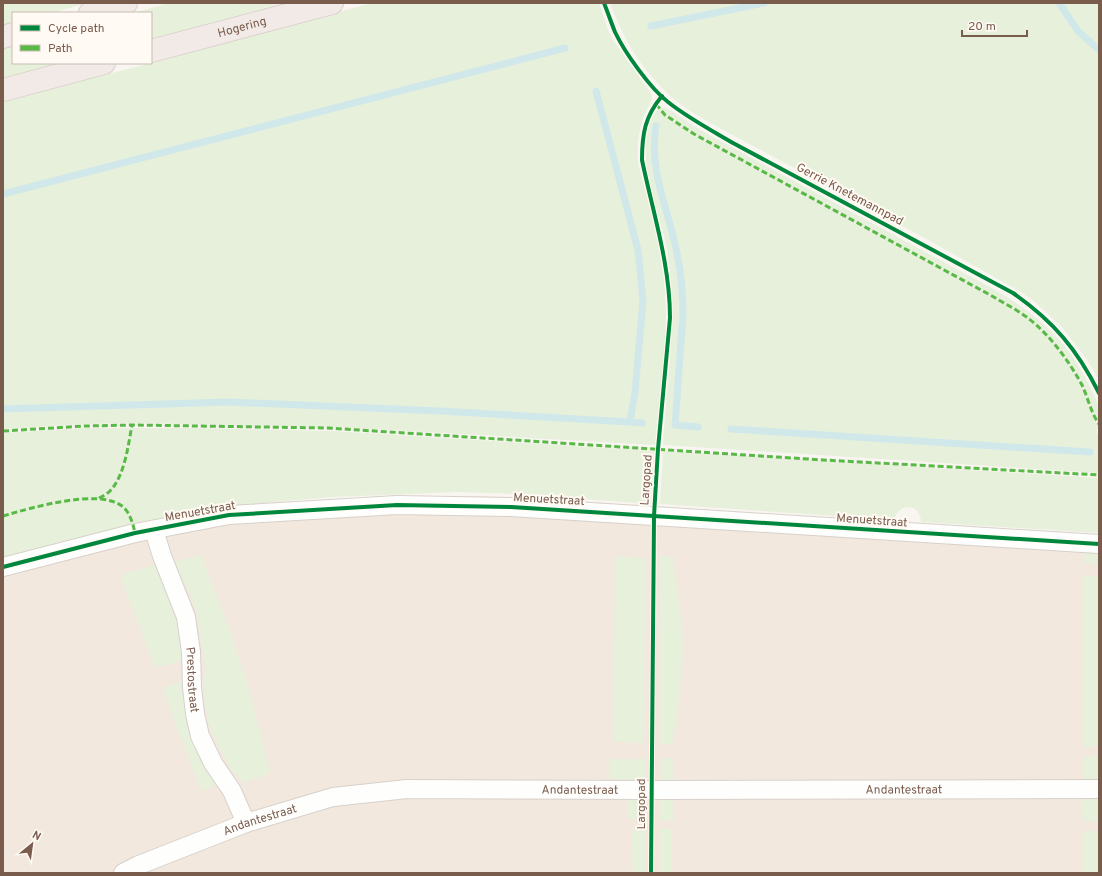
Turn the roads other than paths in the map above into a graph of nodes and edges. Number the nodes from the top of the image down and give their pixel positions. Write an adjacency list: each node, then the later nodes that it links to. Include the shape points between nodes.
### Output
1 (126, 3): 3 (highway)
2 (332, 3): 4 (highway, Hogering)
3 (94, 12)
4 (152, 51)
5 (100, 64): 6 (highway)
6 (3, 90)
7 (154, 530): 8 (street, Menuetstraat, via 228,515 405,505 510,507); 9 (street, Menuetstraat); 11 (street, Prestostraat, via 186,617 195,714 200,736 213,763 232,790)
8 (1099, 544)
9 (3, 567)
10 (1099, 789): 11 (street, Andantestraat, via 407,789 333,797)
11 (246, 823): 12 (street, Andantestraat)
12 (123, 873)

